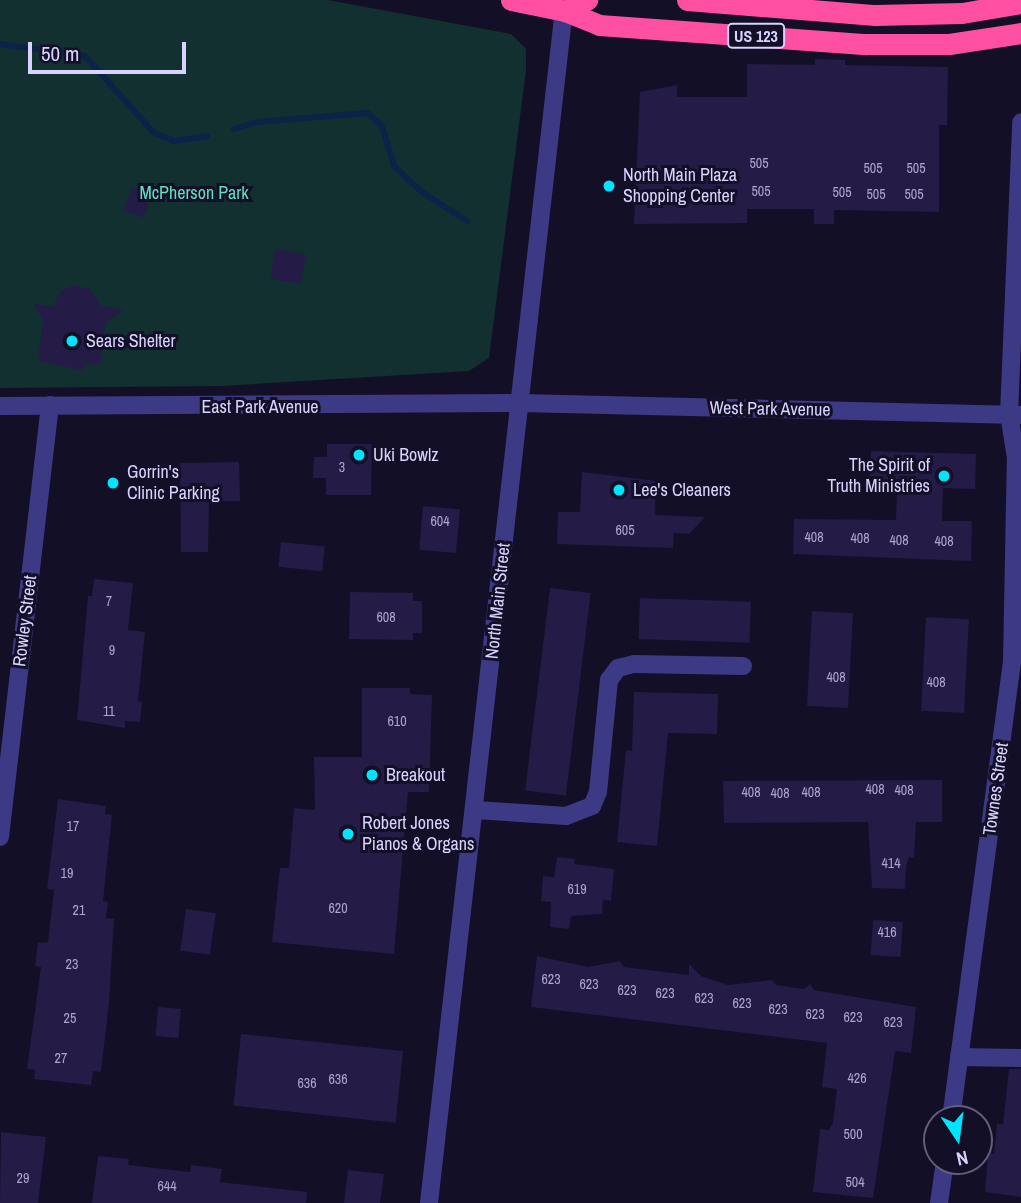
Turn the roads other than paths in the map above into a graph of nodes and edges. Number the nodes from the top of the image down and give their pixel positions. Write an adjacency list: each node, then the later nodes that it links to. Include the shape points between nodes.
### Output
1 (511, 0): 5 (highway, US 123)
2 (587, 0): 5 (highway)
3 (687, 0): 4 (highway, US 123, via 875,15 962,13)
4 (1021, 3)
5 (565, 6): 6 (highway, US 123, via 599,25 866,44 949,44); 8 (street, North Main Street)
6 (1021, 33)
7 (1021, 122): 11 (street, Townes Street)
8 (520, 403): 9 (street, East Park Avenue, via 282,408); 11 (street, West Park Avenue); 13 (street, North Main Street)
9 (50, 405): 10 (street, East Park Avenue); 14 (street, Rowley Street)
10 (0, 406)
11 (1015, 415): 15 (street, Townes Street, via 1012,661)
12 (743, 666): 13 (street, via 618,668 609,680 598,792 592,806 566,816)
13 (476, 810): 19 (street, North Main Street)
14 (0, 837)
15 (959, 1057): 16 (street); 17 (street, Townes Street)
16 (1021, 1058)
17 (953, 1105)
18 (943, 1175): 20 (street)
19 (429, 1203)
20 (939, 1203)

